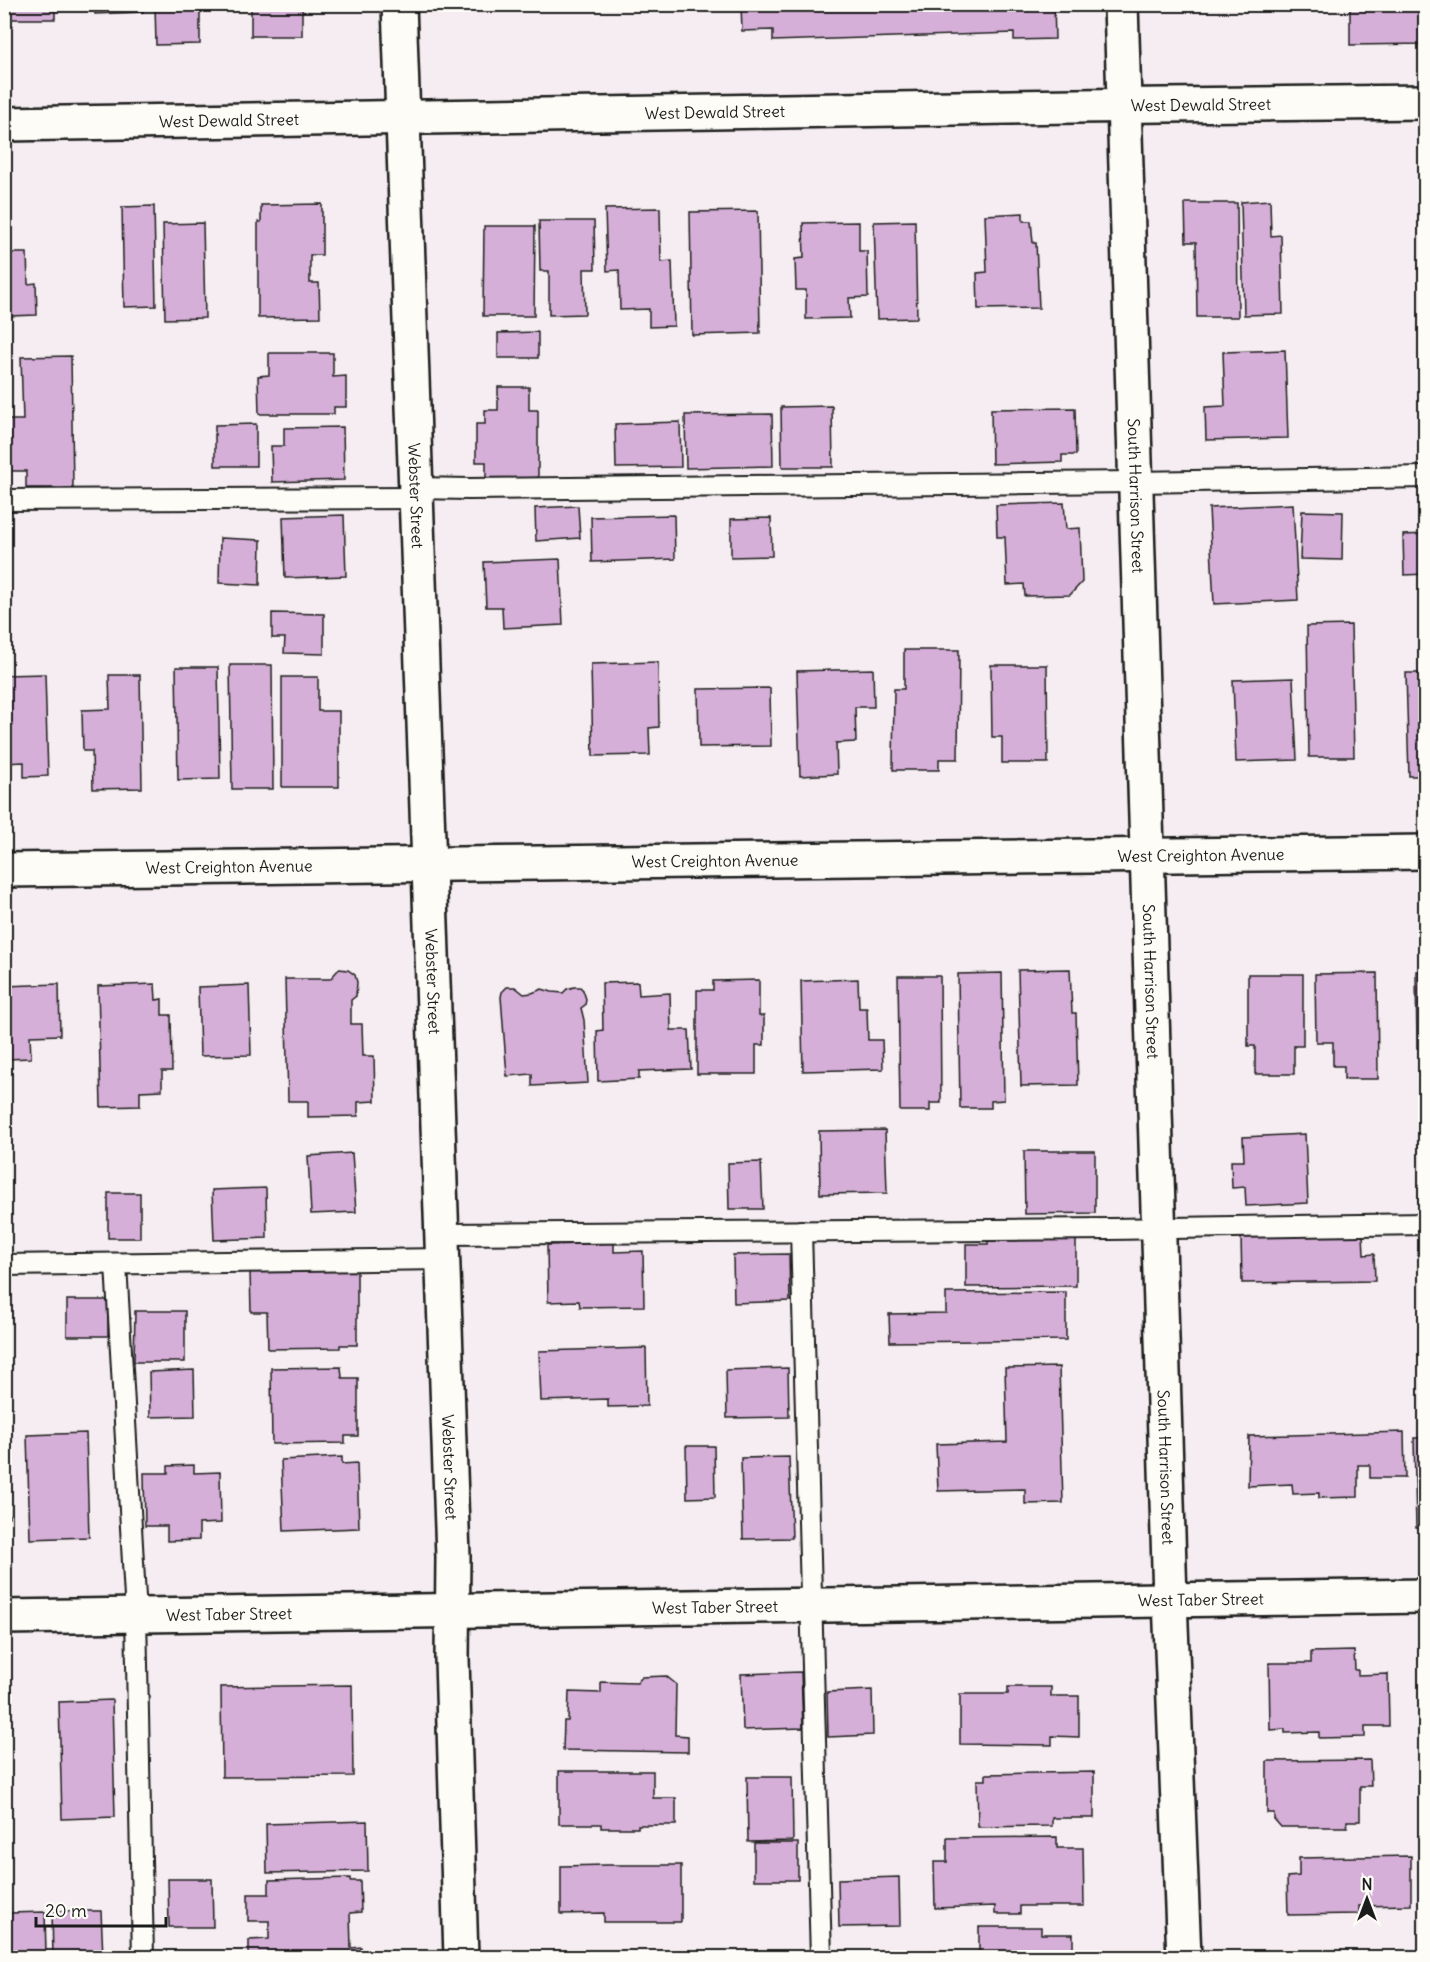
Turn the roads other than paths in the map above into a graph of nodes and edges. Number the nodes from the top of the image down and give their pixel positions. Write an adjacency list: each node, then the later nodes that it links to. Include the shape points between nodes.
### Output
1 (399, 4): 5 (street, Webster Street)
2 (1121, 4): 4 (street, South Harrison Street)
3 (1425, 102): 4 (street, West Dewald Street)
4 (1124, 105): 5 (street, West Dewald Street); 8 (street, South Harrison Street)
5 (404, 118): 6 (street, West Dewald Street); 9 (street, Webster Street)
6 (4, 124)
7 (1425, 477): 8 (lane)
8 (1136, 483): 9 (lane, via 469,489); 12 (street, South Harrison Street)
9 (417, 493): 10 (lane); 13 (street, Webster Street)
10 (4, 500)
11 (1425, 852): 12 (street, West Creighton Avenue)
12 (1148, 856): 13 (street, West Creighton Avenue); 16 (street, South Harrison Street)
13 (430, 863): 14 (street, West Creighton Avenue); 18 (street, Webster Street)
14 (4, 870)
15 (1425, 1224): 16 (lane)
16 (1159, 1228): 17 (lane); 22 (street, South Harrison Street)
17 (801, 1231): 18 (lane); 23 (lane)
18 (443, 1246): 19 (lane); 24 (street, Webster Street)
19 (116, 1264): 20 (lane); 25 (lane)
20 (4, 1265)
21 (1425, 1596): 22 (street, West Taber Street)
22 (1170, 1599): 23 (street, West Taber Street); 30 (street, South Harrison Street)
23 (811, 1605): 24 (street, West Taber Street); 29 (lane)
24 (453, 1612): 25 (street, West Taber Street); 28 (street, Webster Street)
25 (136, 1616): 26 (street, West Taber Street); 27 (lane)
26 (4, 1617)
27 (143, 1958)
28 (461, 1958)
29 (821, 1958)
30 (1184, 1958)

